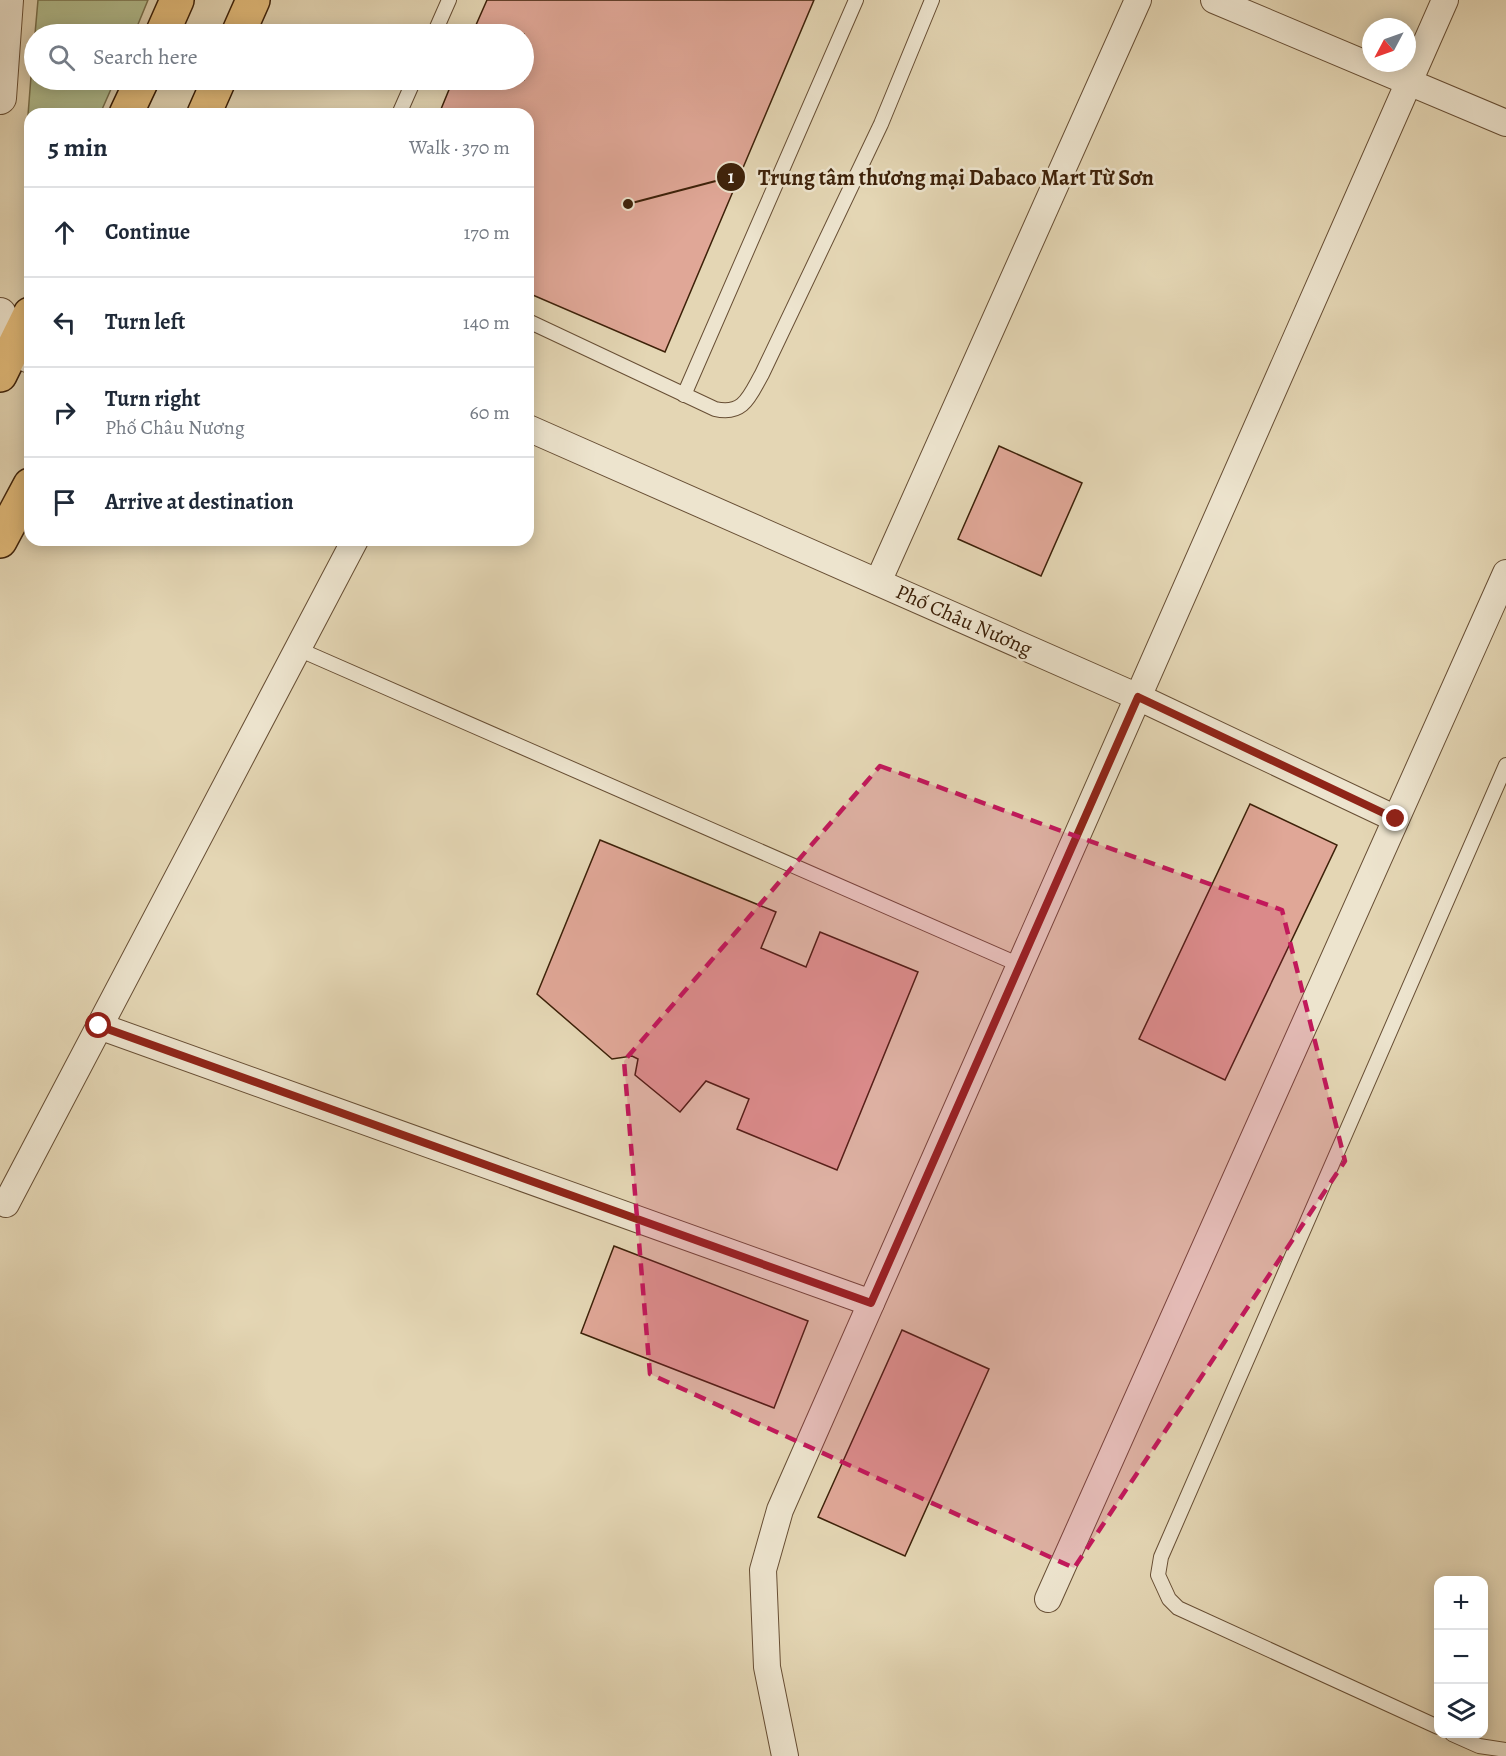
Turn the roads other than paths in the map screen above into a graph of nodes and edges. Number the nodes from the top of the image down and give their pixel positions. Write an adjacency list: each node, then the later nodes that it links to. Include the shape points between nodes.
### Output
1 (7, 0): 13 (street)
2 (177, 0): 10 (main road)
3 (253, 0): 11 (main road)
4 (449, 0): 12 (lane)
5 (856, 0): 26 (lane)
6 (932, 0): 26 (lane, via 881,124 745,403 726,412)
7 (1138, 0): 32 (street)
8 (1214, 0): 14 (street)
9 (1445, 0): 14 (street)
10 (166, 24)
11 (242, 24)
12 (438, 24)
13 (1, 79)
14 (1408, 82): 21 (street); 34 (street)
15 (137, 90): 18 (main road)
16 (215, 90): 19 (main road)
17 (410, 90): 20 (lane)
18 (129, 108)
19 (207, 108)
20 (402, 108)
21 (1506, 123)
22 (0, 314): 25 (street)
23 (534, 324): 26 (lane)
24 (24, 332): 25 (main road)
25 (15, 360)
26 (684, 395)
27 (534, 431): 32 (street, Phố Châu Nương)
28 (24, 496): 29 (main road)
29 (0, 541)
30 (352, 546): 33 (street)
31 (1506, 573): 36 (street)
32 (878, 582): 34 (street, Phố Châu Nương)
33 (298, 650): 37 (lane); 38 (street)
34 (1138, 697): 36 (street, Phố Châu Nương); 37 (street)
35 (1506, 765): 42 (lane, via 1161,1557 1158,1575 1169,1599 1178,1608)
36 (1396, 819): 41 (street)
37 (1020, 965): 40 (street)
38 (99, 1026): 39 (street); 40 (street)
39 (6, 1204)
40 (871, 1303): 45 (street, via 780,1510 763,1570 767,1667)
41 (1048, 1599)
42 (1434, 1725)
43 (1461, 1738): 44 (lane, via 1479,1746)
44 (1506, 1750)
45 (785, 1756)

